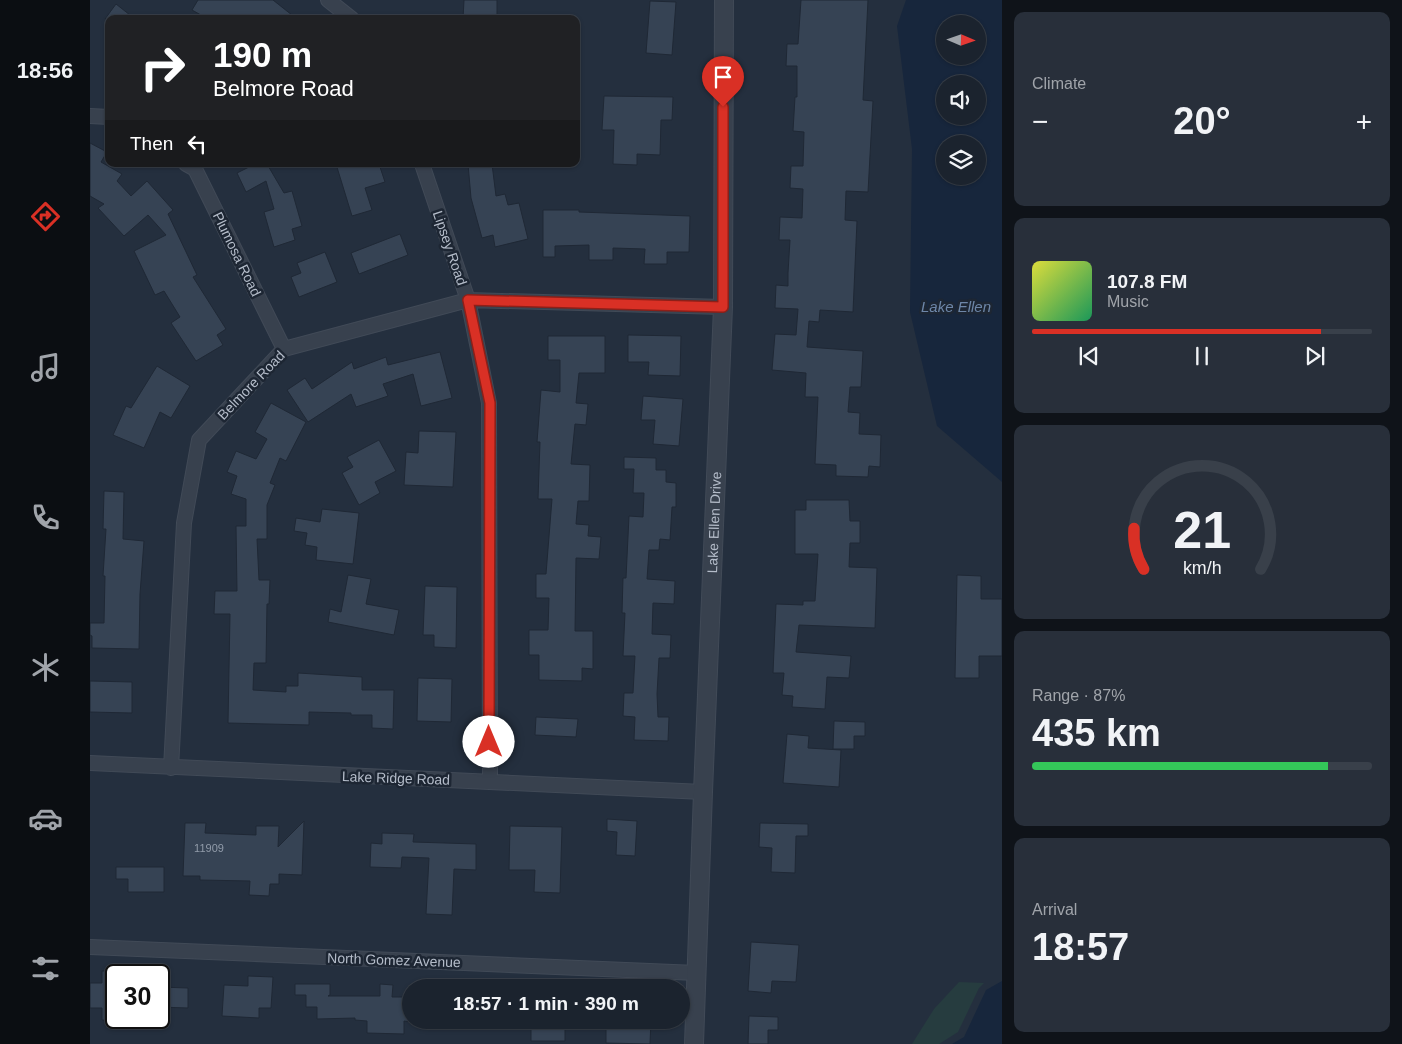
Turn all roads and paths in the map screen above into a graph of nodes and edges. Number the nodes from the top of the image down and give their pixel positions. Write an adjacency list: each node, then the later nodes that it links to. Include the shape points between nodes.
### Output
1 (328, 0): 3 (street)
2 (724, 0): 9 (street, Lake Ellen Drive)
3 (347, 15)
4 (90, 116): 5 (street)
5 (105, 117)
6 (191, 167): 10 (street, Plumosa Road)
7 (423, 167): 8 (street, Lipsey Road)
8 (468, 300): 9 (street, Belmore Road); 10 (street, Belmore Road); 13 (street, Lipsey Road, via 490,403)
9 (723, 307): 14 (street, Lake Ellen Drive)
10 (284, 349): 12 (street, Belmore Road, via 199,440 184,523)
11 (90, 763): 12 (street, Lake Ridge Road)
12 (171, 768): 13 (street, Lake Ridge Road)
13 (490, 782): 14 (street, Lake Ridge Road)
14 (703, 792): 16 (street, Lake Ellen Drive)
15 (90, 947): 16 (street, North Gomez Avenue)
16 (697, 973): 17 (street, Lake Ellen Drive)
17 (694, 1044)

